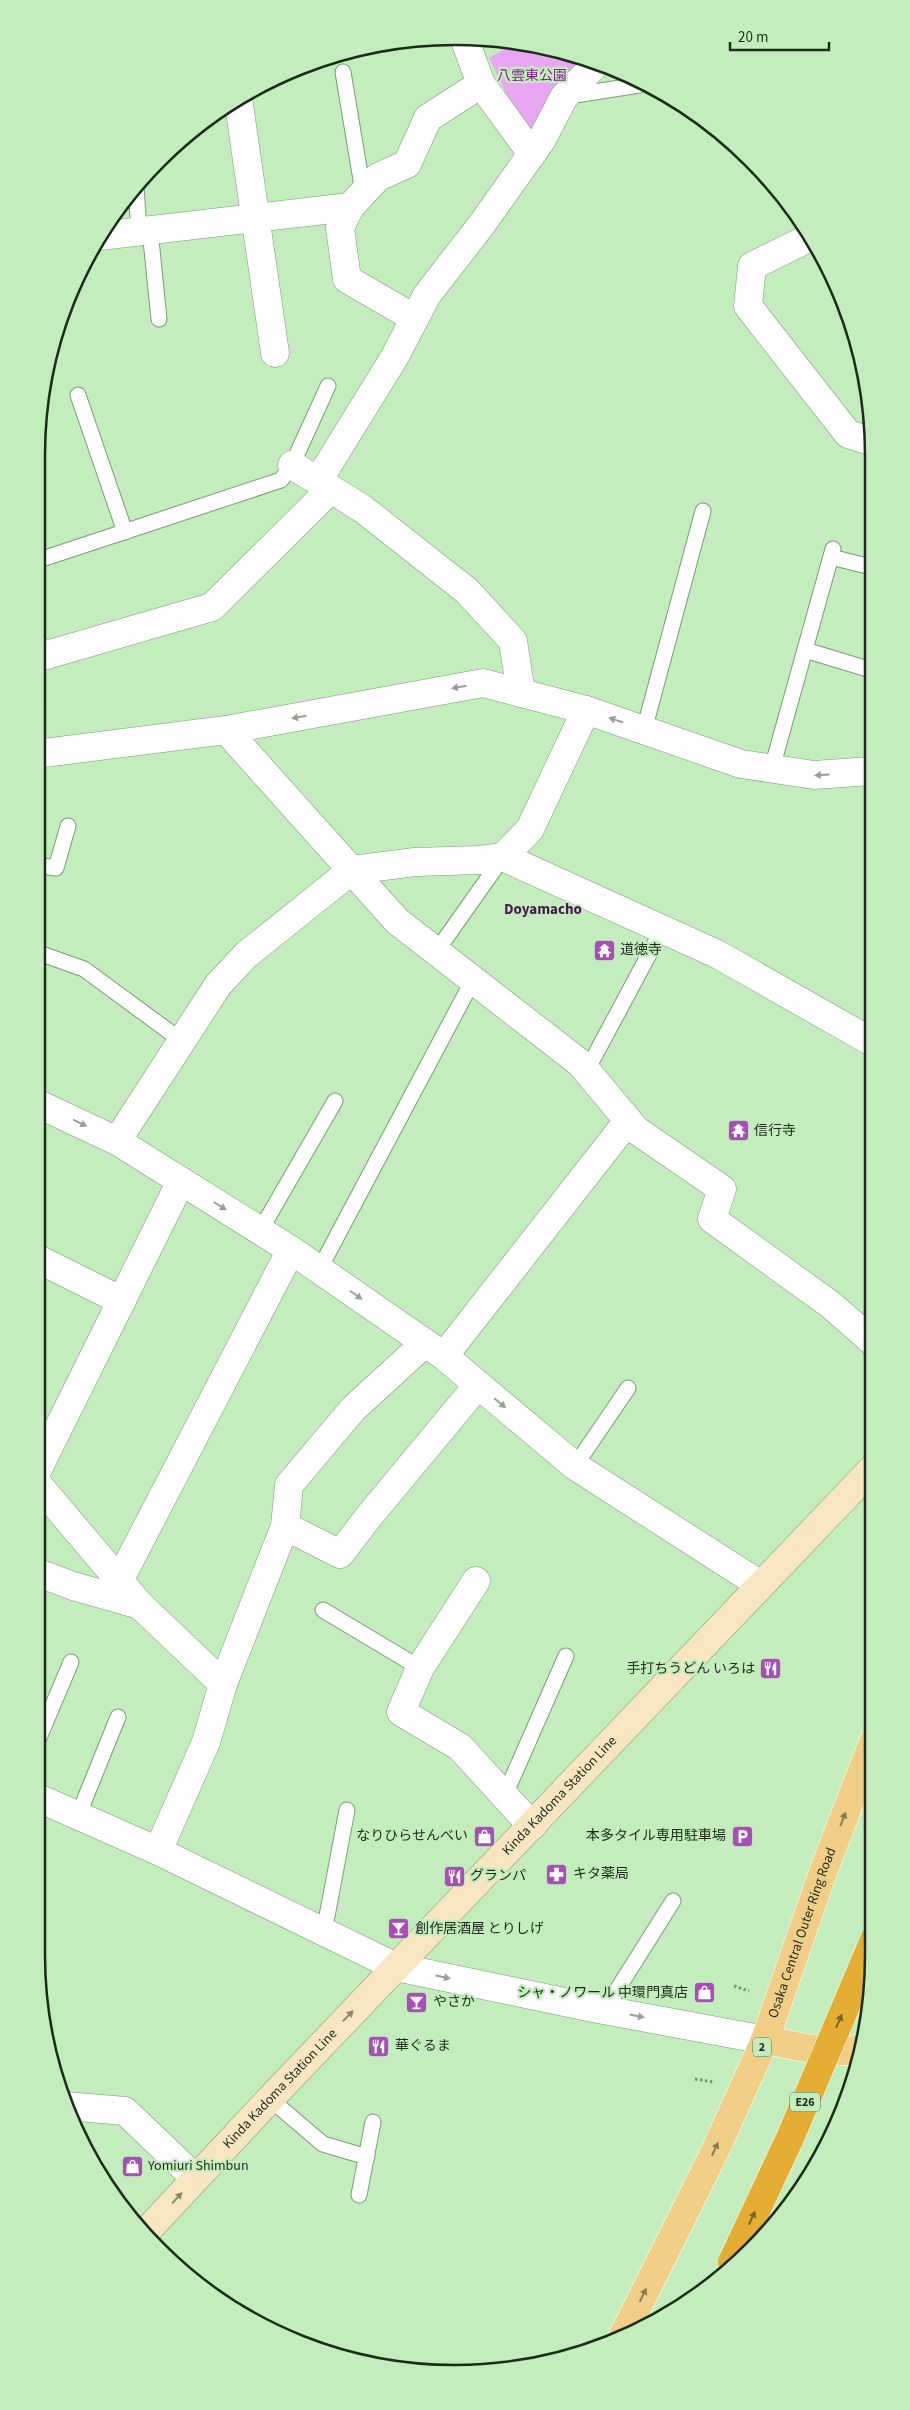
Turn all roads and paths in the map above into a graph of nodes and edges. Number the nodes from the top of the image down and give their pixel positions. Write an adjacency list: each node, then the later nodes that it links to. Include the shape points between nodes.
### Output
1 (467, 45): 4 (street)
2 (591, 69): 6 (street)
3 (343, 72): 10 (lane)
4 (481, 84): 8 (street); 10 (street, via 428,118 406,164 378,177)
5 (632, 85): 6 (lane)
6 (564, 97): 8 (street)
7 (239, 106): 11 (street)
8 (532, 154): 15 (street, via 427,295)
9 (138, 196): 12 (lane)
10 (357, 200): 11 (street); 15 (street, via 340,228 347,279)
11 (257, 218): 12 (street); 17 (street)
12 (145, 231): 13 (street); 16 (lane)
13 (109, 235)
14 (804, 240): 20 (street, via 752,266 748,306 848,434)
15 (414, 318): 22 (street)
16 (158, 319)
17 (276, 353)
18 (328, 386): 21 (lane)
19 (78, 394): 24 (lane)
20 (864, 439)
21 (292, 465): 22 (street); 24 (lane, via 281,480)
22 (324, 485): 28 (street, via 212,607); 30 (street, via 363,509 467,591 513,641)
23 (703, 511): 33 (lane)
24 (125, 532): 25 (lane)
25 (45, 558)
26 (865, 565): 27 (lane, via 832,553)
27 (805, 650): 29 (lane); 35 (lane)
28 (45, 655)
29 (865, 668)
30 (521, 693): 31 (street); 32 (street, one-way to 32, via 483,683)
31 (586, 710): 33 (street, one-way to 31); 38 (street, via 530,829)
32 (226, 730): 34 (street); 40 (street)
33 (644, 730): 35 (street, via 741,764)
34 (45, 753)
35 (772, 768): 36 (street, one-way to 35, via 814,775)
36 (865, 771)
37 (68, 826): 39 (lane, via 56,868)
38 (502, 857): 40 (street); 41 (street); 42 (lane)
39 (45, 866)
40 (352, 870): 42 (street, via 397,921); 46 (street, via 246,955 218,985)
41 (662, 930): 45 (street, via 717,954); 47 (lane)
42 (436, 952): 44 (street)
43 (45, 955): 46 (lane, via 84,969)
44 (473, 980): 47 (street, via 580,1063); 56 (lane)
45 (865, 1038)
46 (182, 1041): 51 (street)
47 (586, 1072): 50 (street)
48 (335, 1102): 53 (lane)
49 (45, 1107): 51 (street, one-way to 51)
50 (628, 1122): 58 (street, via 722,1189 712,1219 831,1305); 59 (street)
51 (117, 1141): 52 (street)
52 (181, 1181): 53 (street, one-way to 53); 57 (street)
53 (260, 1231): 54 (street)
54 (291, 1250): 56 (street); 68 (street)
55 (45, 1262): 57 (street)
56 (319, 1270): 59 (street, one-way to 59)
57 (122, 1301): 62 (street)
58 (865, 1335)
59 (435, 1350): 60 (street); 66 (street, via 353,1409 289,1485)
60 (478, 1385): 63 (street, one-way to 63); 66 (street, via 340,1554)
61 (628, 1388): 63 (lane)
62 (45, 1455)
63 (575, 1466): 70 (street)
64 (865, 1482): 70 (main road, Kinda Kadoma Station Line)
65 (45, 1493): 68 (street)
66 (285, 1526): 76 (street)
67 (45, 1575): 71 (street)
68 (120, 1581): 71 (street)
69 (476, 1581): 75 (street)
70 (759, 1584): 84 (main road, Kinda Kadoma Station Line)
71 (140, 1605): 76 (street)
72 (323, 1610): 75 (lane)
73 (566, 1656): 80 (lane)
74 (71, 1662): 78 (lane)
75 (420, 1668): 80 (street, via 401,1712 460,1747)
76 (223, 1684): 85 (street, via 206,1742)
77 (118, 1717): 83 (lane)
78 (45, 1724)
79 (865, 1762): 91 (main road, Osaka Central Outer Ring Road / 2, one-way to 79, via 822,1872)
80 (504, 1797): 84 (street)
81 (45, 1801): 83 (street)
82 (347, 1810): 87 (lane)
83 (78, 1816): 85 (street)
84 (532, 1826): 89 (main road, Kinda Kadoma Station Line)
85 (158, 1851): 87 (street)
86 (673, 1901): 90 (lane)
87 (324, 1932): 89 (street)
88 (865, 1962): 100 (highway, E26, one-way to 88, bridge, via 790,2138)
89 (396, 1967): 90 (street, one-way to 90); 93 (main road, Kinda Kadoma Station Line, one-way to 89)
90 (605, 2010): 91 (street, one-way to 91)
91 (766, 2040): 92 (main road); 101 (main road, Osaka Central Outer Ring Road / 2, one-way to 91)
92 (853, 2051)
93 (270, 2099): 96 (lane, via 323,2144); 97 (main road, Kinda Kadoma Station Line)
94 (74, 2107): 97 (street, via 125,2112)
95 (373, 2122): 96 (lane)
96 (366, 2157): 98 (lane)
97 (195, 2178): 99 (main road, Kinda Kadoma Station Line, one-way to 97)
98 (359, 2196)
99 (150, 2228)
100 (736, 2253)
101 (628, 2327)

